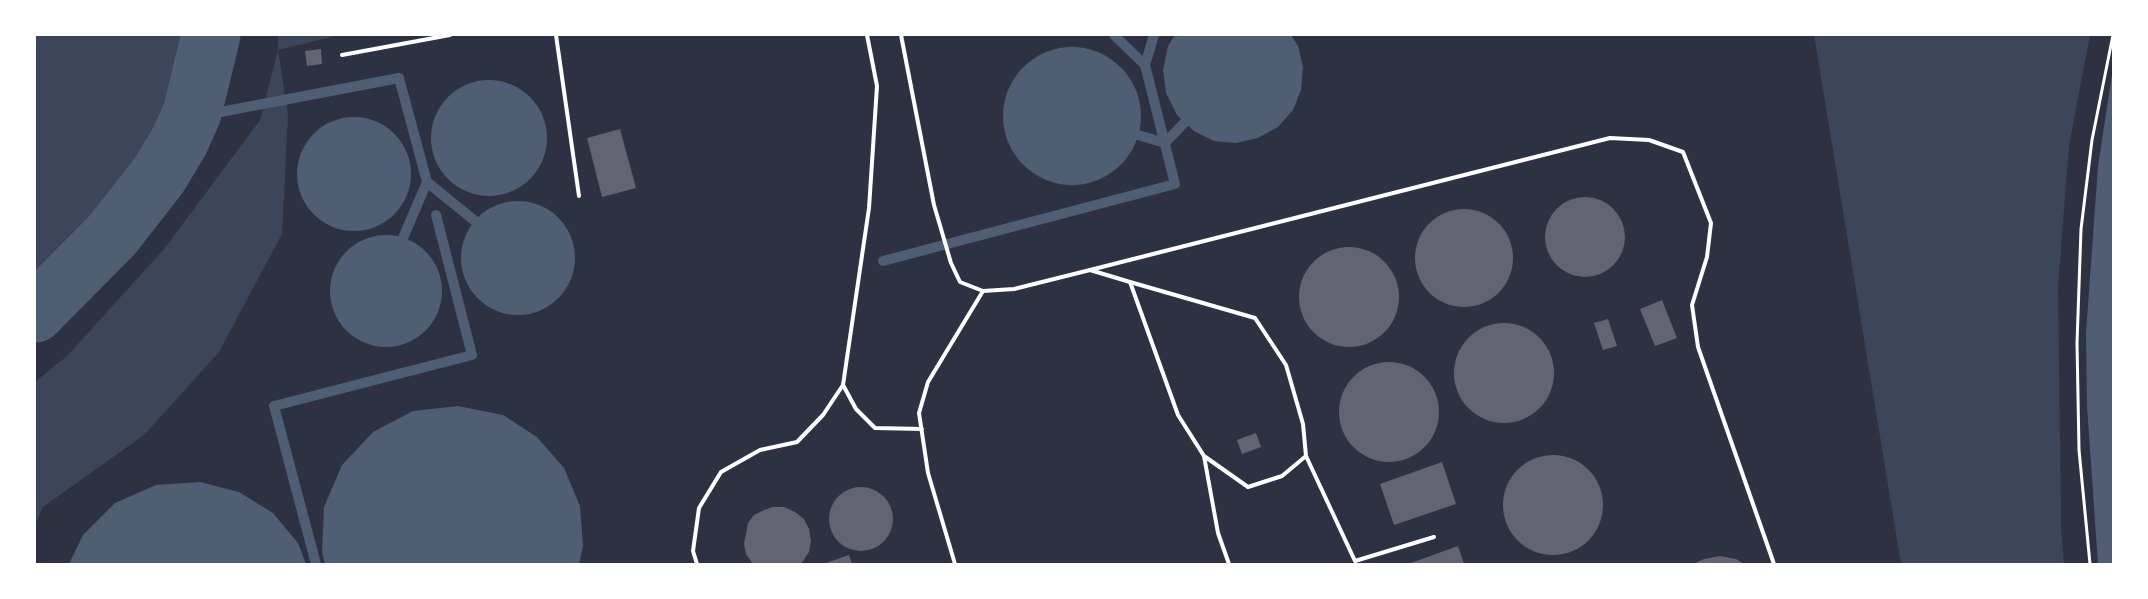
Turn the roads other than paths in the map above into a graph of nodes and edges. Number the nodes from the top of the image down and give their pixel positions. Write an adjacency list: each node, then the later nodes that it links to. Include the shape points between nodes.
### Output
1 (450, 35): 5 (lane)
2 (556, 35): 6 (lane)
3 (867, 35): 10 (lane, via 877,86 869,208)
4 (901, 35): 9 (lane, via 934,205 951,263 960,282)
5 (342, 55)
6 (579, 196)
7 (1090, 270): 8 (lane); 9 (lane, via 1014,289); 18 (lane, via 1610,138 1649,140 1683,152 1710,222 1706,257 1692,305 1698,347)
8 (1130, 282): 12 (lane, via 1178,415); 13 (lane, via 1255,318 1286,365 1303,424)
9 (983, 292): 11 (lane, via 928,382 919,412)
10 (843, 385): 11 (lane, via 856,409 875,428); 15 (lane, via 824,415 797,442 760,450 721,472 699,508 693,551)
11 (922, 429): 16 (lane, via 928,473)
12 (1204, 456): 13 (lane, via 1248,488 1282,476); 17 (lane, via 1218,533)
13 (1306, 456): 14 (lane, via 1355,561)
14 (1434, 537)
15 (697, 564)
16 (956, 564)
17 (1230, 564)
18 (1774, 564)

